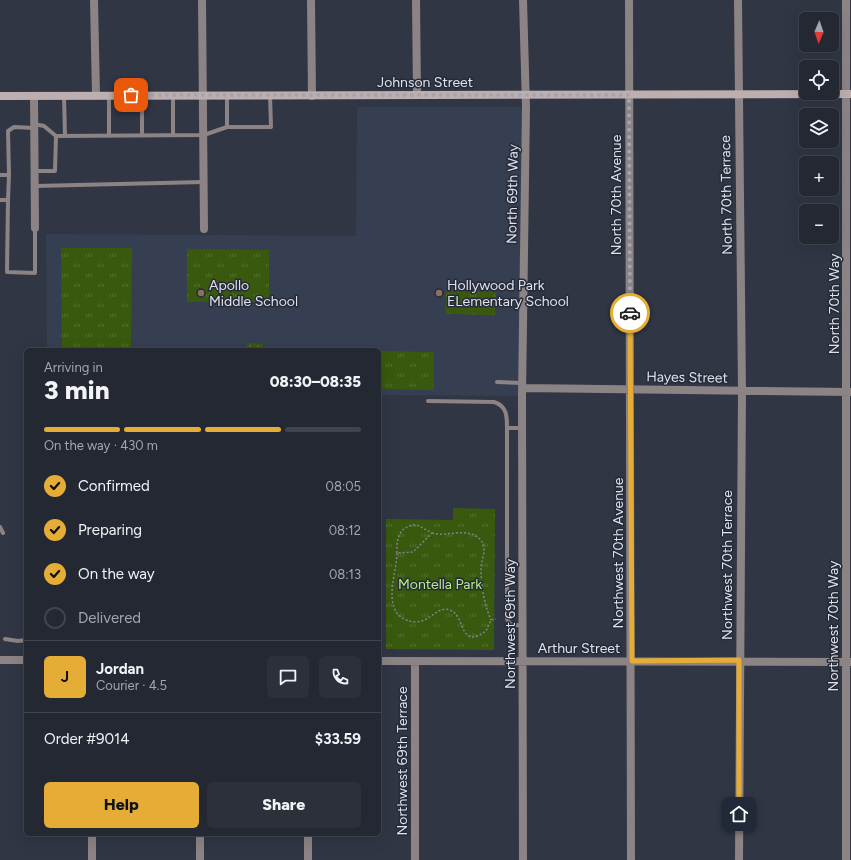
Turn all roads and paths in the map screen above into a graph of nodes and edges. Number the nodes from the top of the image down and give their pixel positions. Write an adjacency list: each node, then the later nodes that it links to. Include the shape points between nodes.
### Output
1 (94, 0): 10 (street)
2 (202, 0): 14 (street)
3 (311, 0): 24 (street)
4 (416, 0): 17 (street)
5 (523, 0): 18 (street, North 69th Way)
6 (629, 0): 19 (street, North 70th Avenue)
7 (738, 0): 20 (street, North 70th Terrace)
8 (846, 0): 9 (street, North 70th Way)
9 (849, 94): 20 (street, Johnson Street); 46 (street, North 70th Way)
10 (96, 95): 11 (street, Johnson Street); 23 (street, Johnson Street)
11 (109, 95): 12 (street, Johnson Street); 31 (lane)
12 (142, 95): 13 (street, Johnson Street); 32 (lane)
13 (173, 95): 14 (street, Johnson Street); 27 (lane)
14 (203, 95): 15 (street, Johnson Street); 28 (street)
15 (226, 95): 16 (street, Johnson Street); 26 (lane)
16 (270, 95): 24 (street, Johnson Street); 26 (lane, via 271,127)
17 (417, 95): 18 (street, Johnson Street); 24 (street, Johnson Street)
18 (524, 95): 19 (street, Johnson Street); 43 (street, North 69th Way, via 526,107)
19 (629, 95): 20 (street, Johnson Street); 44 (street, North 70th Avenue)
20 (738, 95): 45 (street, North 70th Terrace)
21 (0, 96): 22 (street, Johnson Street)
22 (34, 96): 23 (street, Johnson Street); 25 (street)
23 (64, 96): 30 (lane)
24 (312, 96)
25 (34, 126): 29 (lane, via 44,126); 33 (street); 35 (lane, via 14,127 8,131)
26 (227, 127): 28 (lane)
27 (173, 135): 28 (lane); 32 (lane)
28 (204, 135): 36 (street)
29 (56, 136): 30 (lane); 33 (lane, via 55,172)
30 (64, 136): 31 (lane)
31 (109, 136): 32 (lane)
32 (142, 136)
33 (35, 171): 37 (street)
34 (0, 175): 35 (lane)
35 (8, 176): 39 (lane)
36 (204, 182): 37 (lane); 41 (street)
37 (35, 186): 40 (street)
38 (0, 200): 39 (lane)
39 (8, 200): 40 (lane, via 7,272 35,273)
40 (35, 228)
41 (204, 229)
42 (497, 382): 43 (lane)
43 (523, 385): 44 (street, Hayes Street); 49 (street, Northwest 69th Way)
44 (631, 389): 45 (street, Hayes Street); 65 (street, Northwest 70th Avenue)
45 (742, 390): 46 (street, Hayes Street); 62 (street, Northwest 70th Terrace)
46 (849, 392): 66 (street, Northwest 70th Way)
47 (428, 401): 48 (lane, via 494,402 504,408)
48 (507, 428): 49 (lane); 56 (lane, via 507,619 510,624)
49 (523, 428): 56 (street, Northwest 69th Way)
50 (0, 527): 51 (lane)
51 (3, 533)
52 (432, 533): 53 (path, via 414,552); 53 (path, via 417,525 405,528 397,541); 55 (path, via 464,533 481,541 484,549 481,567 483,588)
53 (397, 553): 55 (path, via 393,599 395,609 401,616 419,622 441,610 448,610 456,614 467,635 475,636 486,631)
54 (496, 619): 55 (path)
55 (490, 620)
56 (523, 626): 61 (street, Northwest 69th Way)
57 (5, 639): 58 (lane)
58 (24, 640)
59 (0, 660): 60 (street)
60 (24, 660)
61 (523, 660): 64 (street, Arthur Street); 65 (street, Arthur Street); 74 (street, Northwest 69th Way)
62 (739, 660): 65 (street, Arthur Street); 66 (street, Arthur Street); 76 (street, Northwest 70th Terrace)
63 (381, 661): 64 (street, Arthur Street)
64 (415, 661): 73 (street, Northwest 69th Terrace)
65 (632, 661): 75 (street, Northwest 70th Avenue)
66 (848, 662): 77 (street, Northwest 70th Way)
67 (92, 836): 70 (street)
68 (200, 836): 71 (street)
69 (308, 836): 72 (street)
70 (92, 860)
71 (200, 860)
72 (308, 860)
73 (415, 860)
74 (523, 860)
75 (631, 860)
76 (739, 860)
77 (846, 860)

